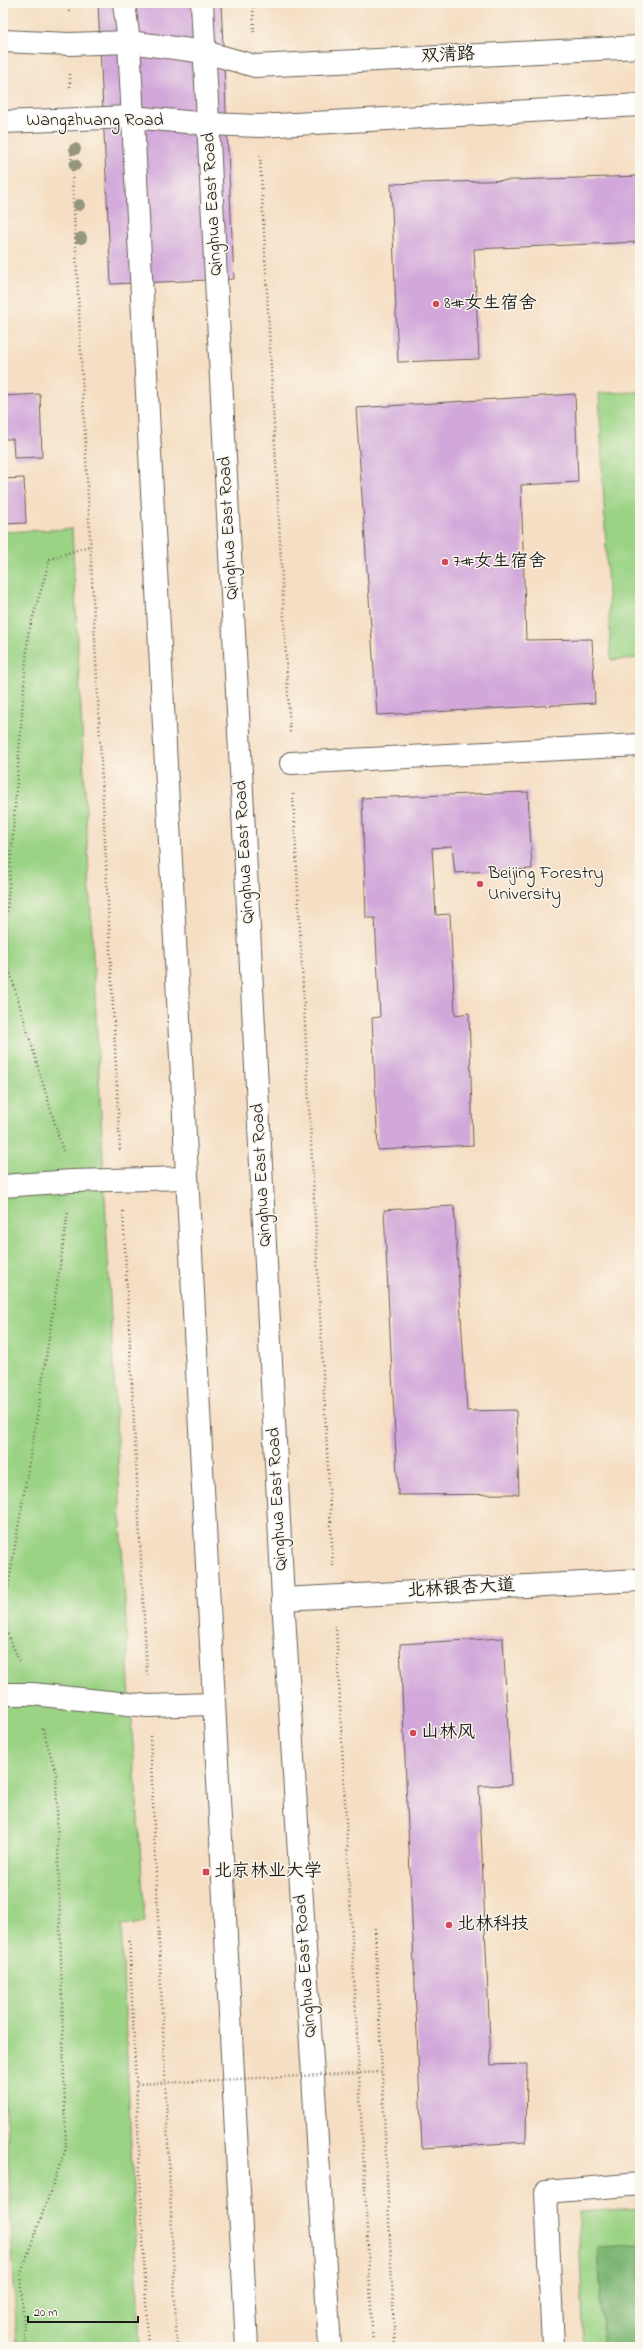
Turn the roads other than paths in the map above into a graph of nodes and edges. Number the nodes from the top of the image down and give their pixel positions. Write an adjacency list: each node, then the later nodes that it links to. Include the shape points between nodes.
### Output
1 (124, 3): 4 (main road)
2 (202, 3): 6 (main road, Qinghua East Road)
3 (3, 41): 4 (main road, via 69,44)
4 (129, 42): 6 (main road); 8 (main road)
5 (640, 47): 6 (main road, 双清路, via 256,66)
6 (205, 52): 10 (main road, Qinghua East Road)
7 (640, 105): 10 (main road, Wangzhuang Road, via 259,126)
8 (131, 117): 9 (main road, Wangzhuang Road); 10 (main road, Wangzhuang Road); 13 (main road)
9 (3, 122)
10 (209, 124): 16 (main road, Qinghua East Road)
11 (640, 745): 12 (main road)
12 (292, 763)
13 (186, 1178): 14 (main road); 18 (main road)
14 (3, 1186)
15 (640, 1580): 16 (main road, 北林银杏大道)
16 (283, 1599): 21 (main road, Qinghua East Road)
17 (3, 1694): 18 (main road, via 32,1694 148,1706)
18 (213, 1704): 20 (main road)
19 (640, 2184): 22 (main road, via 546,2192)
20 (248, 2347)
21 (330, 2347)
22 (553, 2347)

